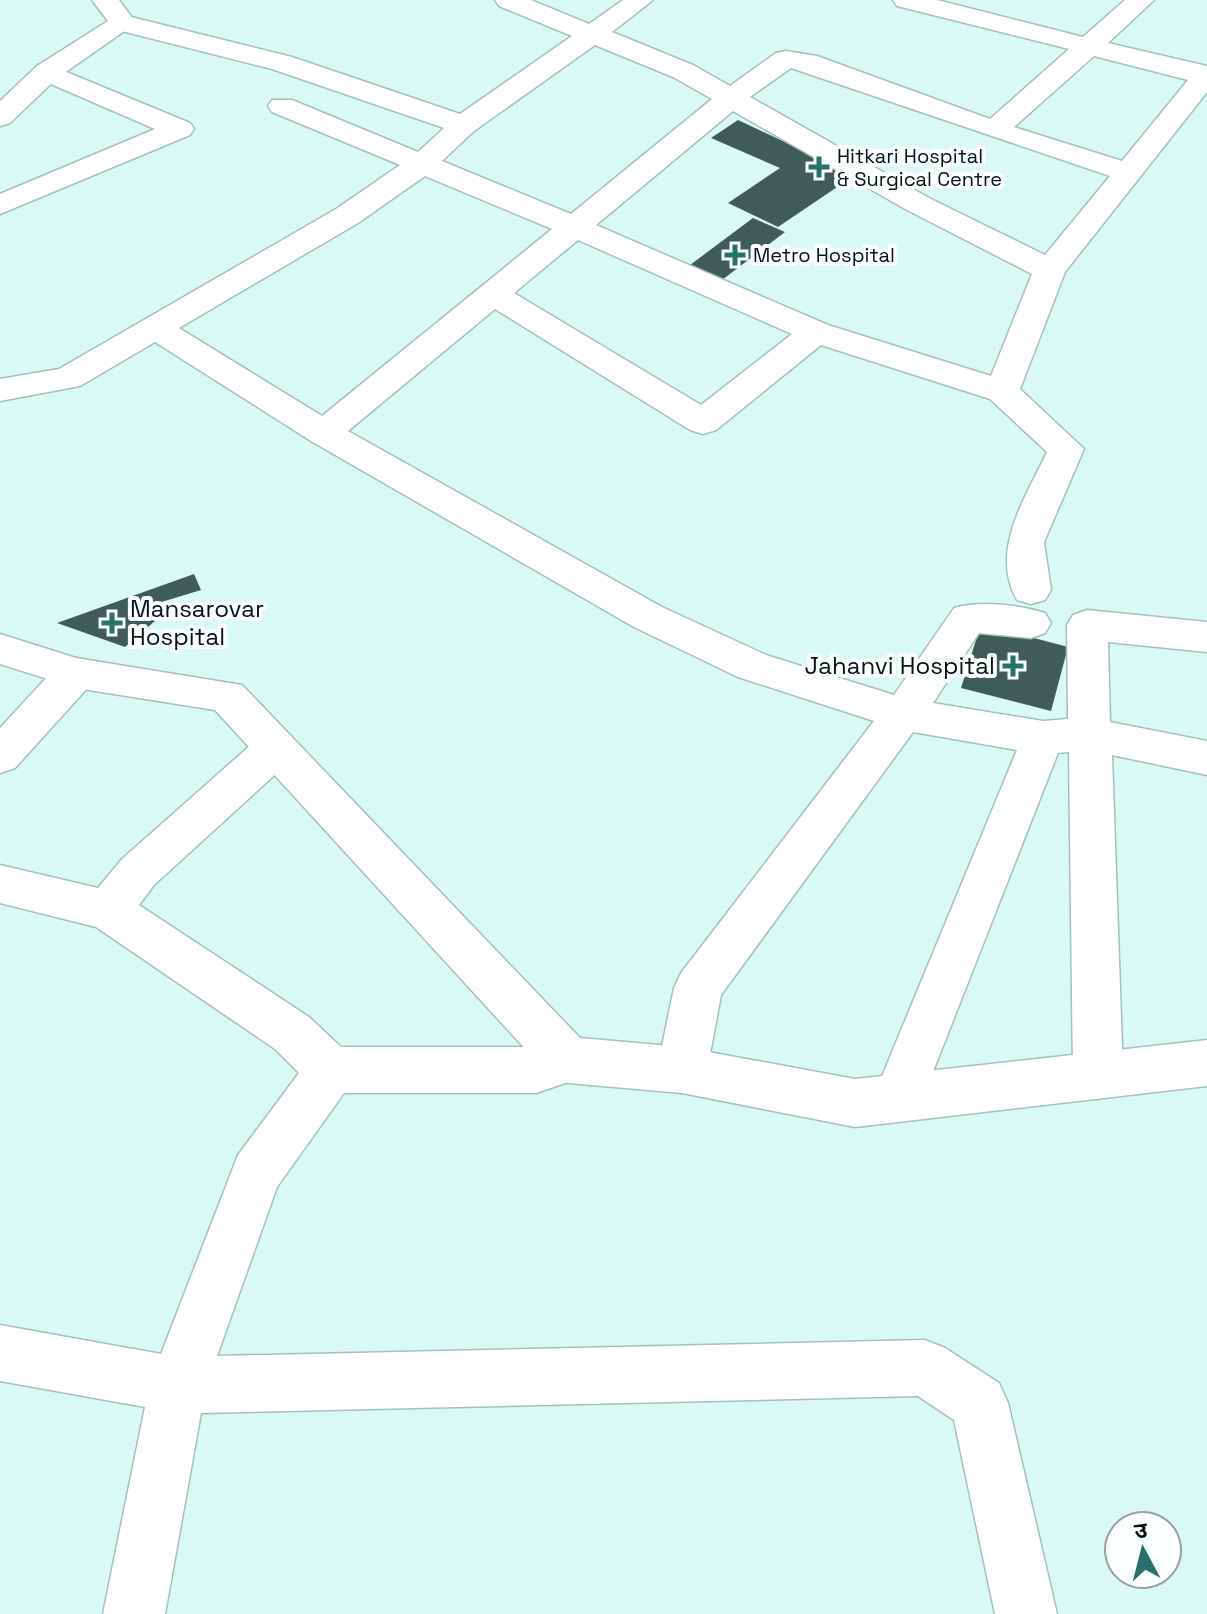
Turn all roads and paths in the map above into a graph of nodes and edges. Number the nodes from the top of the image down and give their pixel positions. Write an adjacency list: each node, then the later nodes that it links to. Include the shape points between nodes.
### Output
1 (105, 0): 7 (street)
2 (158, 0): 7 (street)
3 (508, 0): 8 (street)
4 (640, 0): 8 (street)
5 (906, 0): 9 (street)
6 (1124, 6): 9 (street)
7 (123, 23): 10 (street); 15 (street, via 282,63)
8 (592, 34): 12 (street, via 683,71); 15 (street)
9 (1089, 46): 11 (street); 16 (street)
10 (47, 72): 14 (street); 19 (street, via 180,129)
11 (1206, 75): 18 (street)
12 (731, 98): 16 (street, via 786,59); 20 (street); 21 (street, via 918,204)
13 (282, 106): 17 (street)
14 (0, 117)
15 (464, 125): 17 (street)
16 (994, 130): 18 (street)
17 (423, 163): 20 (street); 23 (street, via 347,216)
18 (1128, 172): 21 (street)
19 (0, 205)
20 (577, 228): 22 (street); 24 (street)
21 (1050, 270): 26 (street)
22 (494, 295): 24 (street, via 703,422); 27 (street)
23 (153, 326): 25 (street, via 68,378); 27 (street)
24 (816, 332): 26 (street)
25 (0, 390)
26 (1002, 391): 28 (street, via 1066,449 1025,542)
27 (324, 433): 33 (street, via 648,617 752,666)
28 (1031, 607): 29 (street, via 1054,588 1081,609); 33 (street, via 968,618)
29 (1087, 625): 30 (street); 34 (street)
30 (1207, 637)
31 (0, 649): 32 (street)
32 (76, 673): 36 (street, via 227,696); 37 (street)
33 (903, 714): 35 (street); 44 (street, via 698,988)
34 (1088, 734): 35 (street); 38 (street); 45 (street)
35 (1043, 738): 46 (street)
36 (276, 748): 40 (street, via 138,872); 41 (street)
37 (0, 756)
38 (1207, 758)
39 (0, 884): 40 (street)
40 (108, 910): 43 (street, via 292,1033)
41 (568, 1060): 43 (street, via 536,1070); 44 (street)
42 (1207, 1063): 45 (street)
43 (331, 1070): 48 (street, via 256,1173)
44 (682, 1070): 46 (street, via 855,1103)
45 (1098, 1076): 46 (street)
46 (898, 1098)
47 (0, 1353): 48 (street)
48 (178, 1385): 49 (street); 50 (street, via 925,1368 979,1403)
49 (134, 1614)
50 (1026, 1614)

